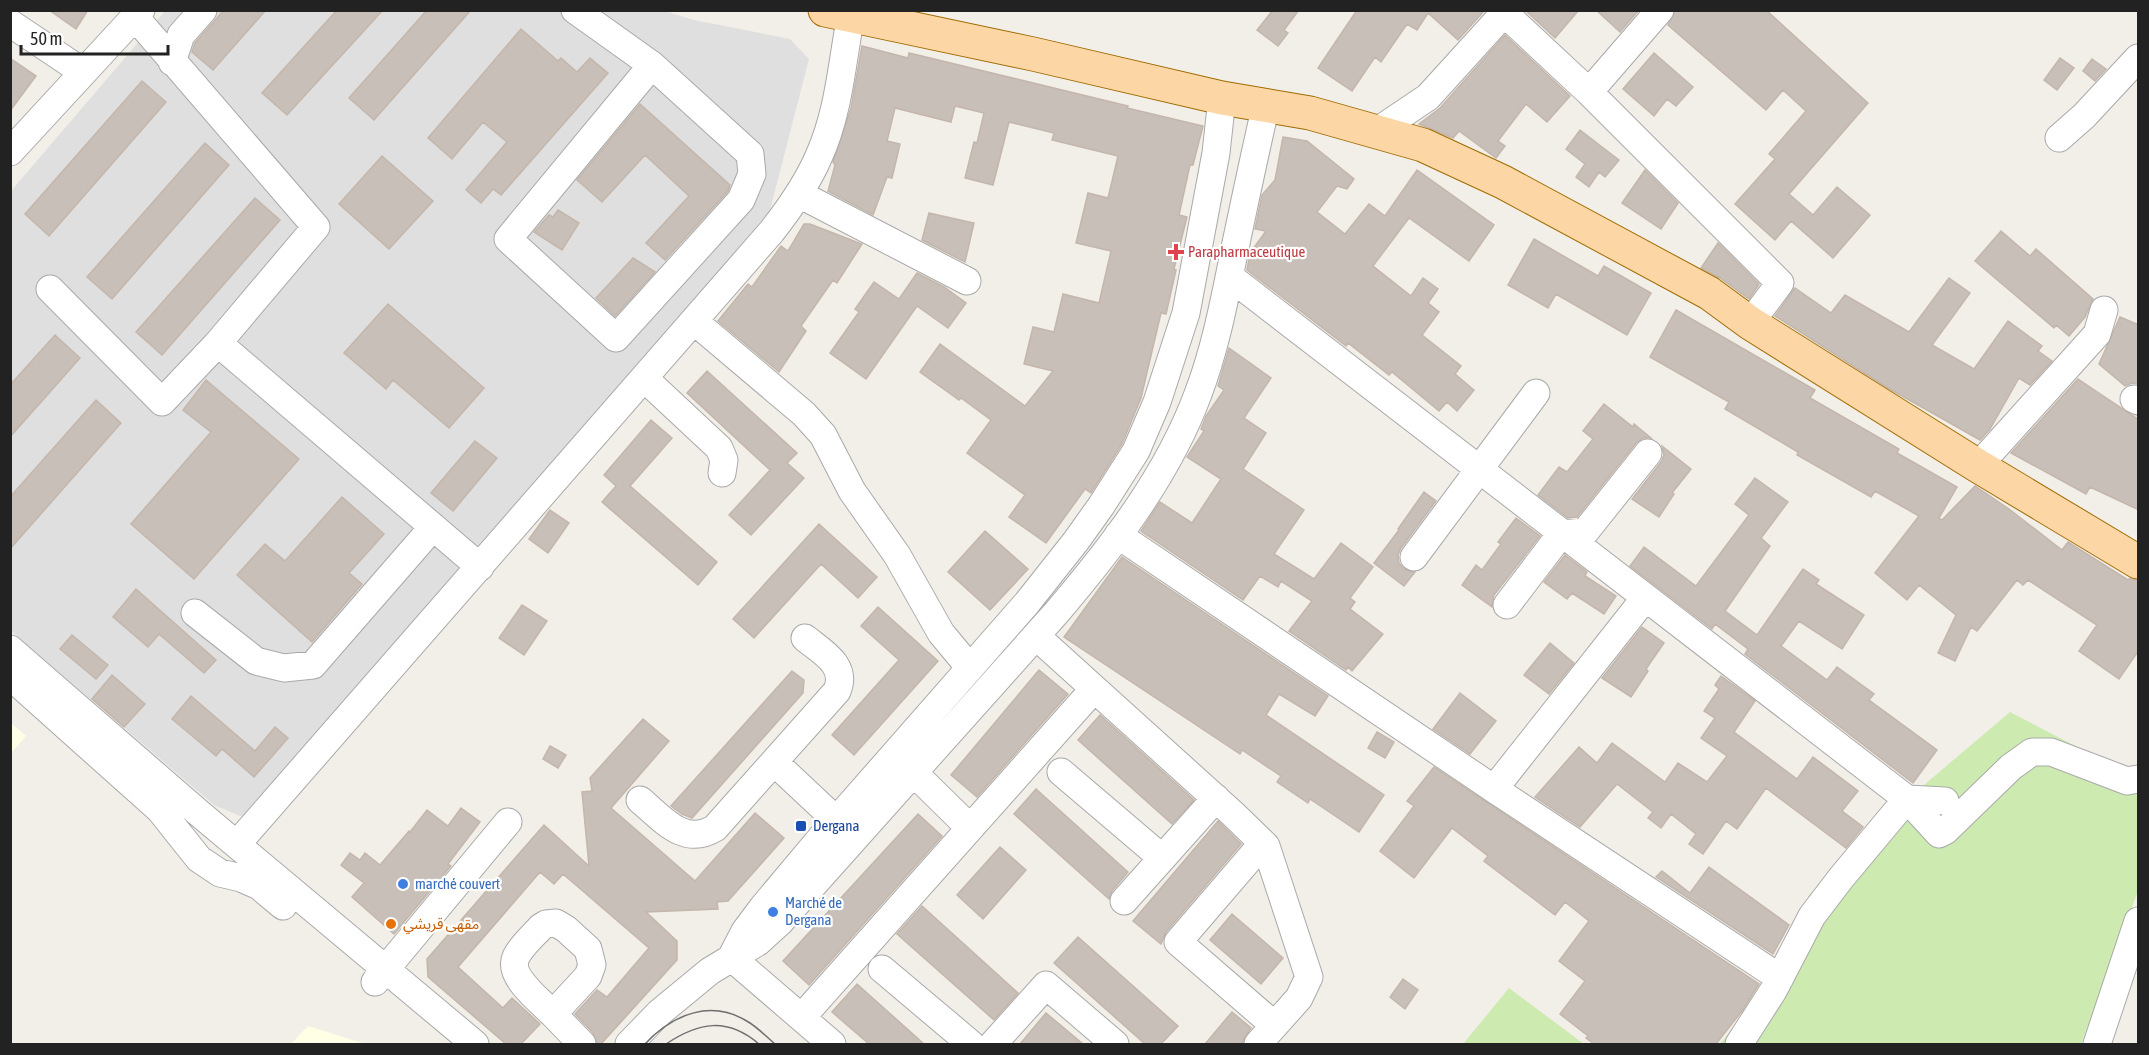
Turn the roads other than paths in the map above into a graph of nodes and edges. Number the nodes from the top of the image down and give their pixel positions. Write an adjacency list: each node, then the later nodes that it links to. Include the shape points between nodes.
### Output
1 (203, 10): 9 (street, via 181,35)
2 (575, 10): 10 (street)
3 (1660, 10): 12 (street)
4 (1504, 12): 12 (street); 15 (street, via 1428,97)
5 (838, 13): 13 (main road); 18 (street, via 837,97 820,155)
6 (138, 14): 9 (street); 11 (street)
7 (10, 24): 11 (street)
8 (2139, 58): 16 (street)
9 (172, 62): 26 (street, via 316,227)
10 (652, 65): 10 (street, via 750,154 752,174 741,200 616,338 508,239)
11 (83, 72): 17 (street)
12 (1589, 92): 25 (street, via 1780,283)
13 (1222, 98): 14 (main road); 19 (street)
14 (1266, 105): 15 (main road); 20 (street)
15 (1376, 132): 25 (main road, via 1423,145 1503,182 1709,293)
16 (2059, 138)
17 (10, 152)
18 (799, 194): 21 (street); 24 (street)
19 (1197, 253): 20 (street); 44 (street, via 1172,360 1136,450 1076,541)
20 (1231, 270): 31 (street); 34 (street, via 1210,360 1188,420 1162,470)
21 (967, 281)
22 (50, 289): 26 (street, via 162,402)
23 (2104, 310): 30 (street, via 2097,334)
24 (694, 321): 27 (street); 47 (street, via 804,414 823,435 852,491 897,555 941,633)
25 (1750, 323): 30 (main road)
26 (218, 343): 33 (street)
27 (644, 378): 32 (street, via 719,448 724,460); 38 (street)
28 (1536, 393): 31 (street)
29 (1648, 453): 35 (street, via 1585,532)
30 (1978, 466): 37 (main road)
31 (1478, 468): 35 (street); 36 (street)
32 (722, 473)
33 (433, 527): 38 (street); 41 (street, via 313,665 284,668 256,661)
34 (1118, 534): 42 (street); 54 (street)
35 (1561, 534): 39 (street); 40 (street)
36 (1414, 557)
37 (2139, 562)
38 (480, 567): 63 (street)
39 (1645, 598): 54 (street); 56 (street)
40 (1507, 605)
41 (195, 613)
42 (1036, 636): 46 (street); 49 (street)
43 (805, 638): 50 (street, via 834,662 840,684)
44 (989, 646): 46 (street); 47 (street)
45 (10, 650): 63 (street)
46 (1009, 665): 51 (street)
47 (970, 668): 59 (street)
48 (10, 676): 65 (street, via 160,810)
49 (1094, 689): 55 (street); 61 (street)
50 (774, 762): 57 (street, via 715,828 700,835 677,830); 59 (street)
51 (913, 772): 61 (street); 69 (street, via 769,933)
52 (1061, 772): 64 (street)
53 (2139, 779): 56 (street, via 2127,781 2051,752 2032,752 1939,834)
54 (1494, 789): 72 (street)
55 (1216, 798): 62 (street); 64 (street)
56 (1906, 799): 58 (street); 72 (street, via 1812,916)
57 (640, 800)
58 (1945, 801)
59 (836, 820): 69 (street, via 754,919)
60 (508, 822): 71 (street)
61 (970, 828): 74 (street)
62 (1263, 843): 75 (street, via 1309,977 1299,998); 75 (street, via 1178,942)
63 (239, 845): 65 (street, via 225,839 212,844); 66 (street, via 244,867); 71 (street)
64 (1162, 858): 67 (street)
65 (204, 863): 66 (street)
66 (232, 876): 71 (street, via 259,886)
67 (1124, 901)
68 (2138, 924): 85 (street)
69 (732, 958): 74 (street); 79 (street, via 676,999)
70 (882, 969): 81 (street)
71 (381, 976): 76 (street); 77 (street)
72 (1780, 978): 84 (street)
73 (553, 1014): 78 (street)
74 (802, 1017): 80 (street)
75 (1266, 1034)
76 (451, 1044)
77 (475, 1044)
78 (582, 1044)
79 (629, 1044)
80 (832, 1044)
81 (971, 1044)
82 (993, 1044): 83 (street, via 1046,985)
83 (1115, 1044)
84 (1739, 1044)
85 (2097, 1044)

